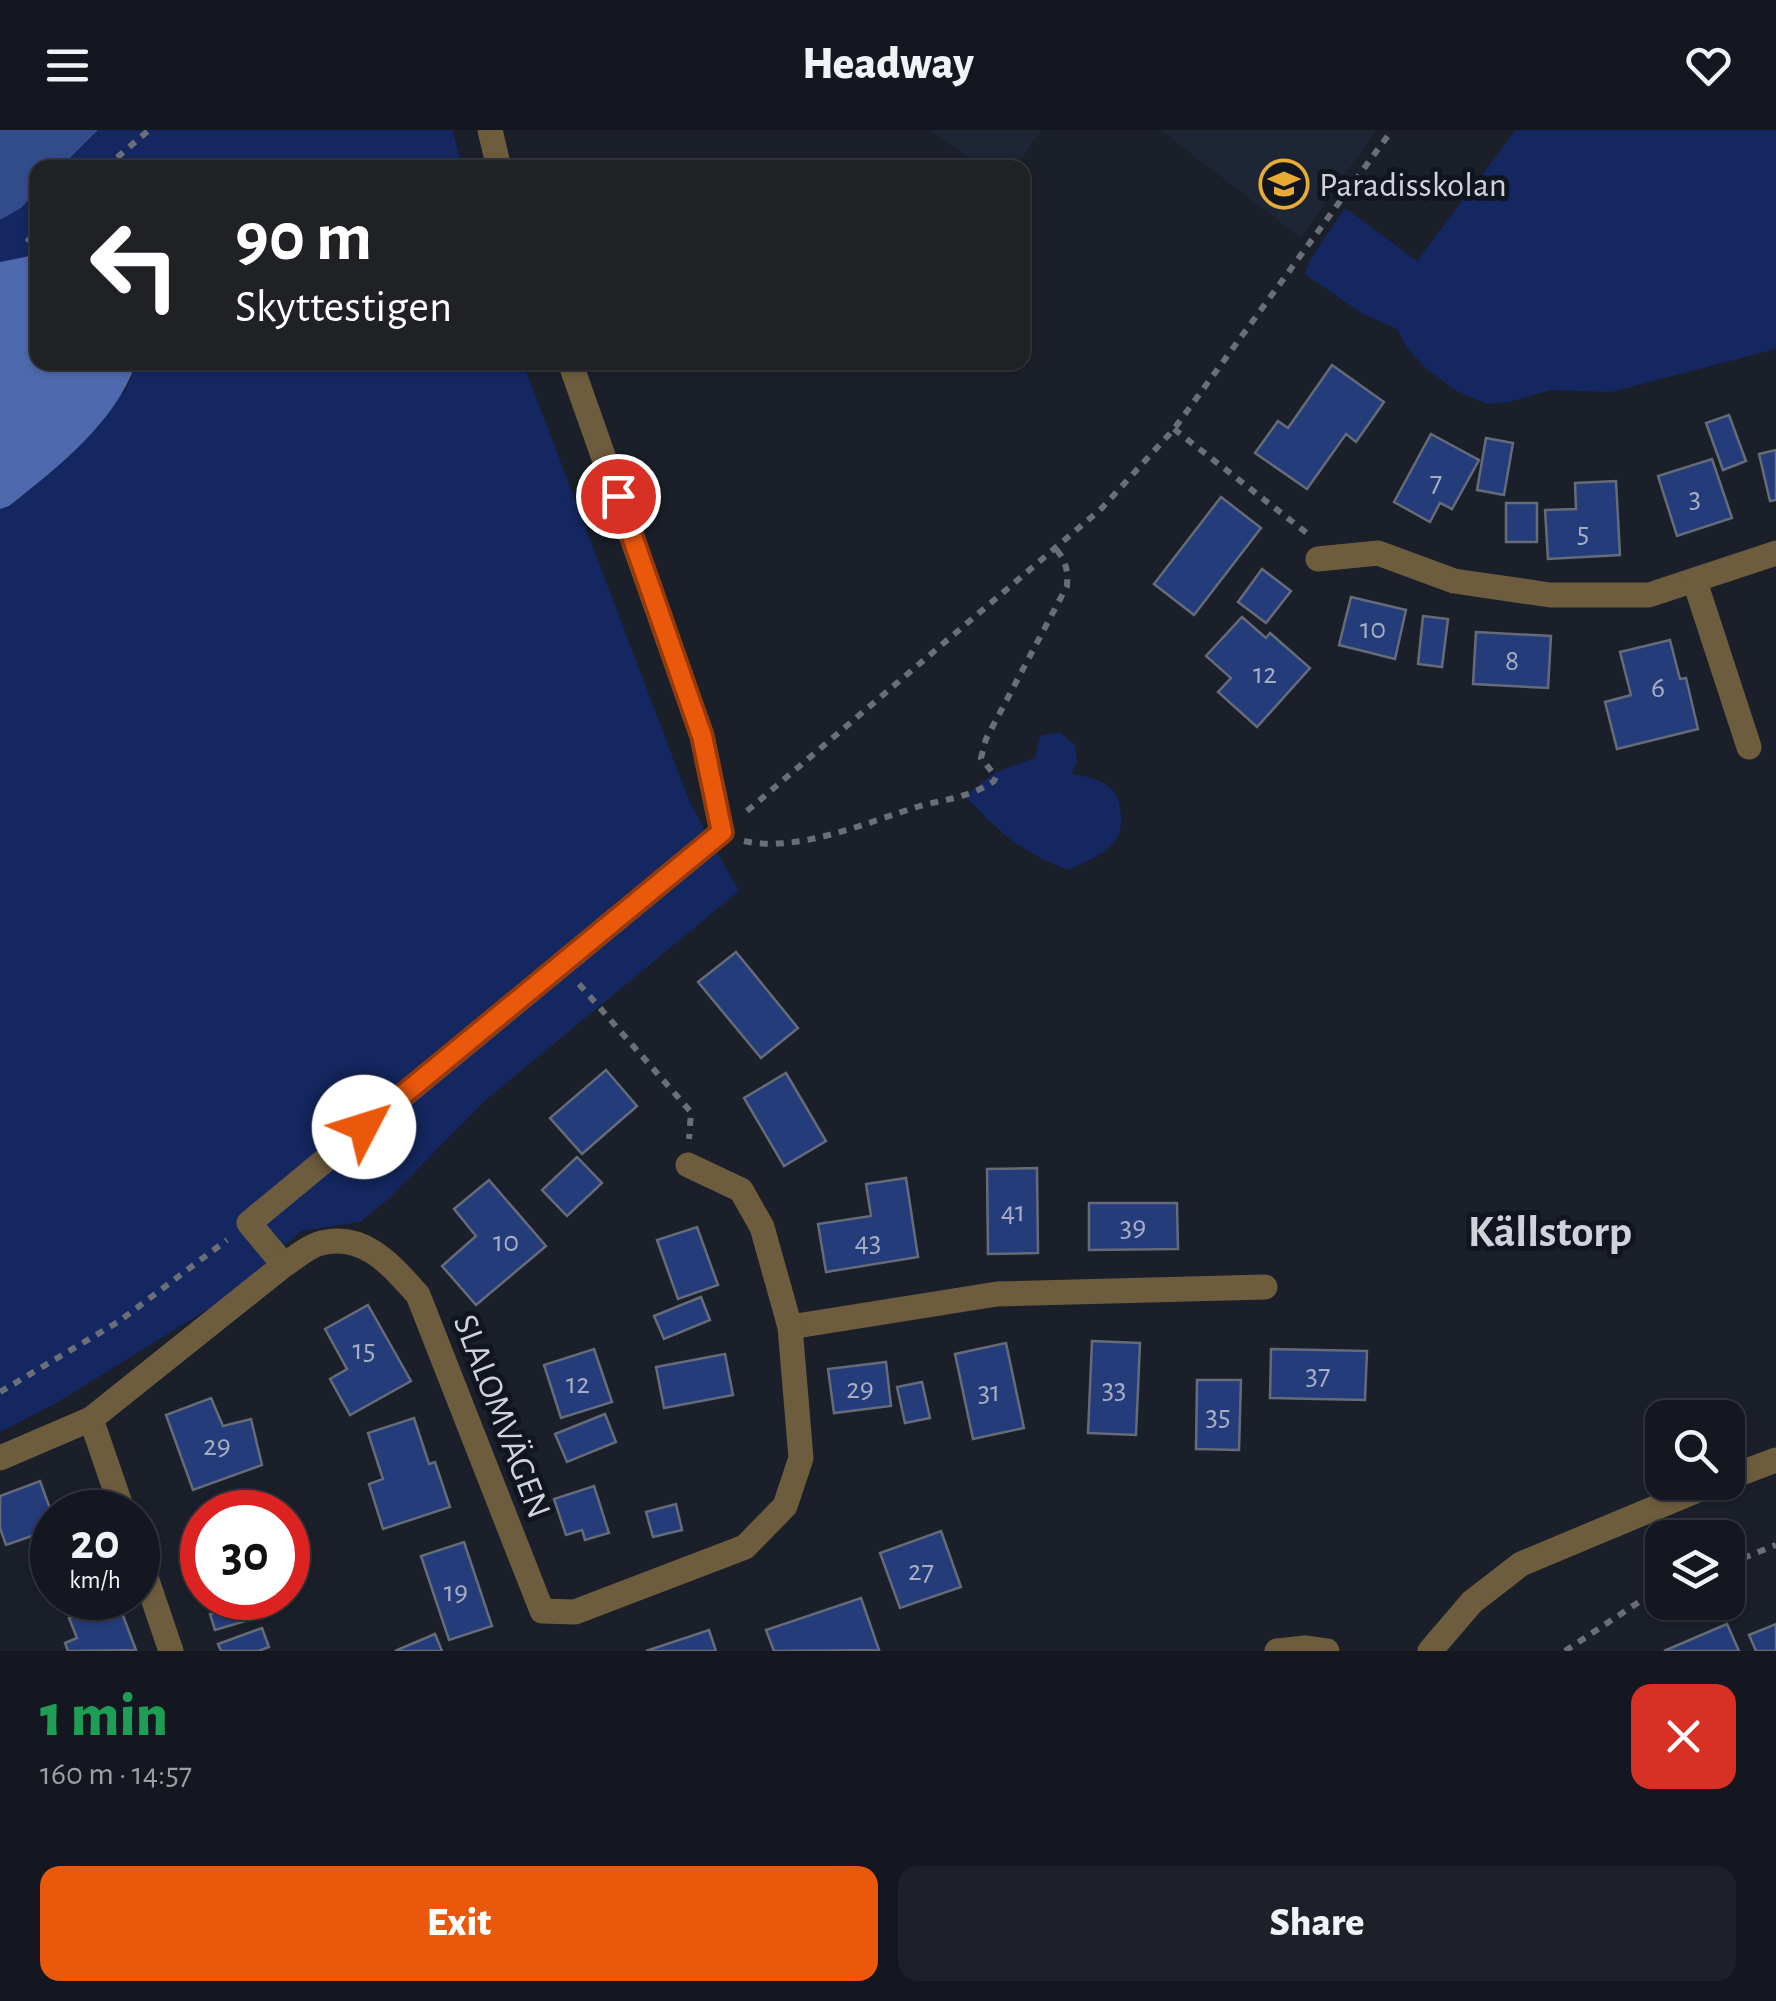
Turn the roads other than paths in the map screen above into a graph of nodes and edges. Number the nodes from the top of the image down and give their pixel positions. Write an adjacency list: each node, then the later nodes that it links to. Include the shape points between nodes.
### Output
1 (490, 130): 2 (street)
2 (497, 160)
3 (573, 370): 9 (street, via 696,718 722,832 249,1223)
4 (1776, 553): 6 (street)
5 (1318, 558): 6 (street, via 1378,553 1454,581 1550,594 1648,595)
6 (1695, 582): 7 (street)
7 (1749, 747)
8 (688, 1164): 11 (street, SLALOMVÄGEN, via 741,1190 762,1227)
9 (284, 1266): 11 (street, SLALOMVÄGEN, via 318,1244 368,1246 418,1295 542,1611 575,1612 745,1547 785,1506 800,1458); 12 (street, SLALOMVÄGEN)
10 (1265, 1288): 11 (street, via 997,1294)
11 (790, 1327)
12 (91, 1419): 13 (street, SLALOMVÄGEN); 16 (street)
13 (0, 1458)
14 (1776, 1460): 15 (street)
15 (1745, 1472)
16 (115, 1490)
17 (1674, 1500): 22 (street, via 1521,1564 1472,1602)
18 (160, 1619): 19 (street)
19 (171, 1651)
20 (1277, 1651): 21 (street)
21 (1327, 1651)
22 (1430, 1651)

